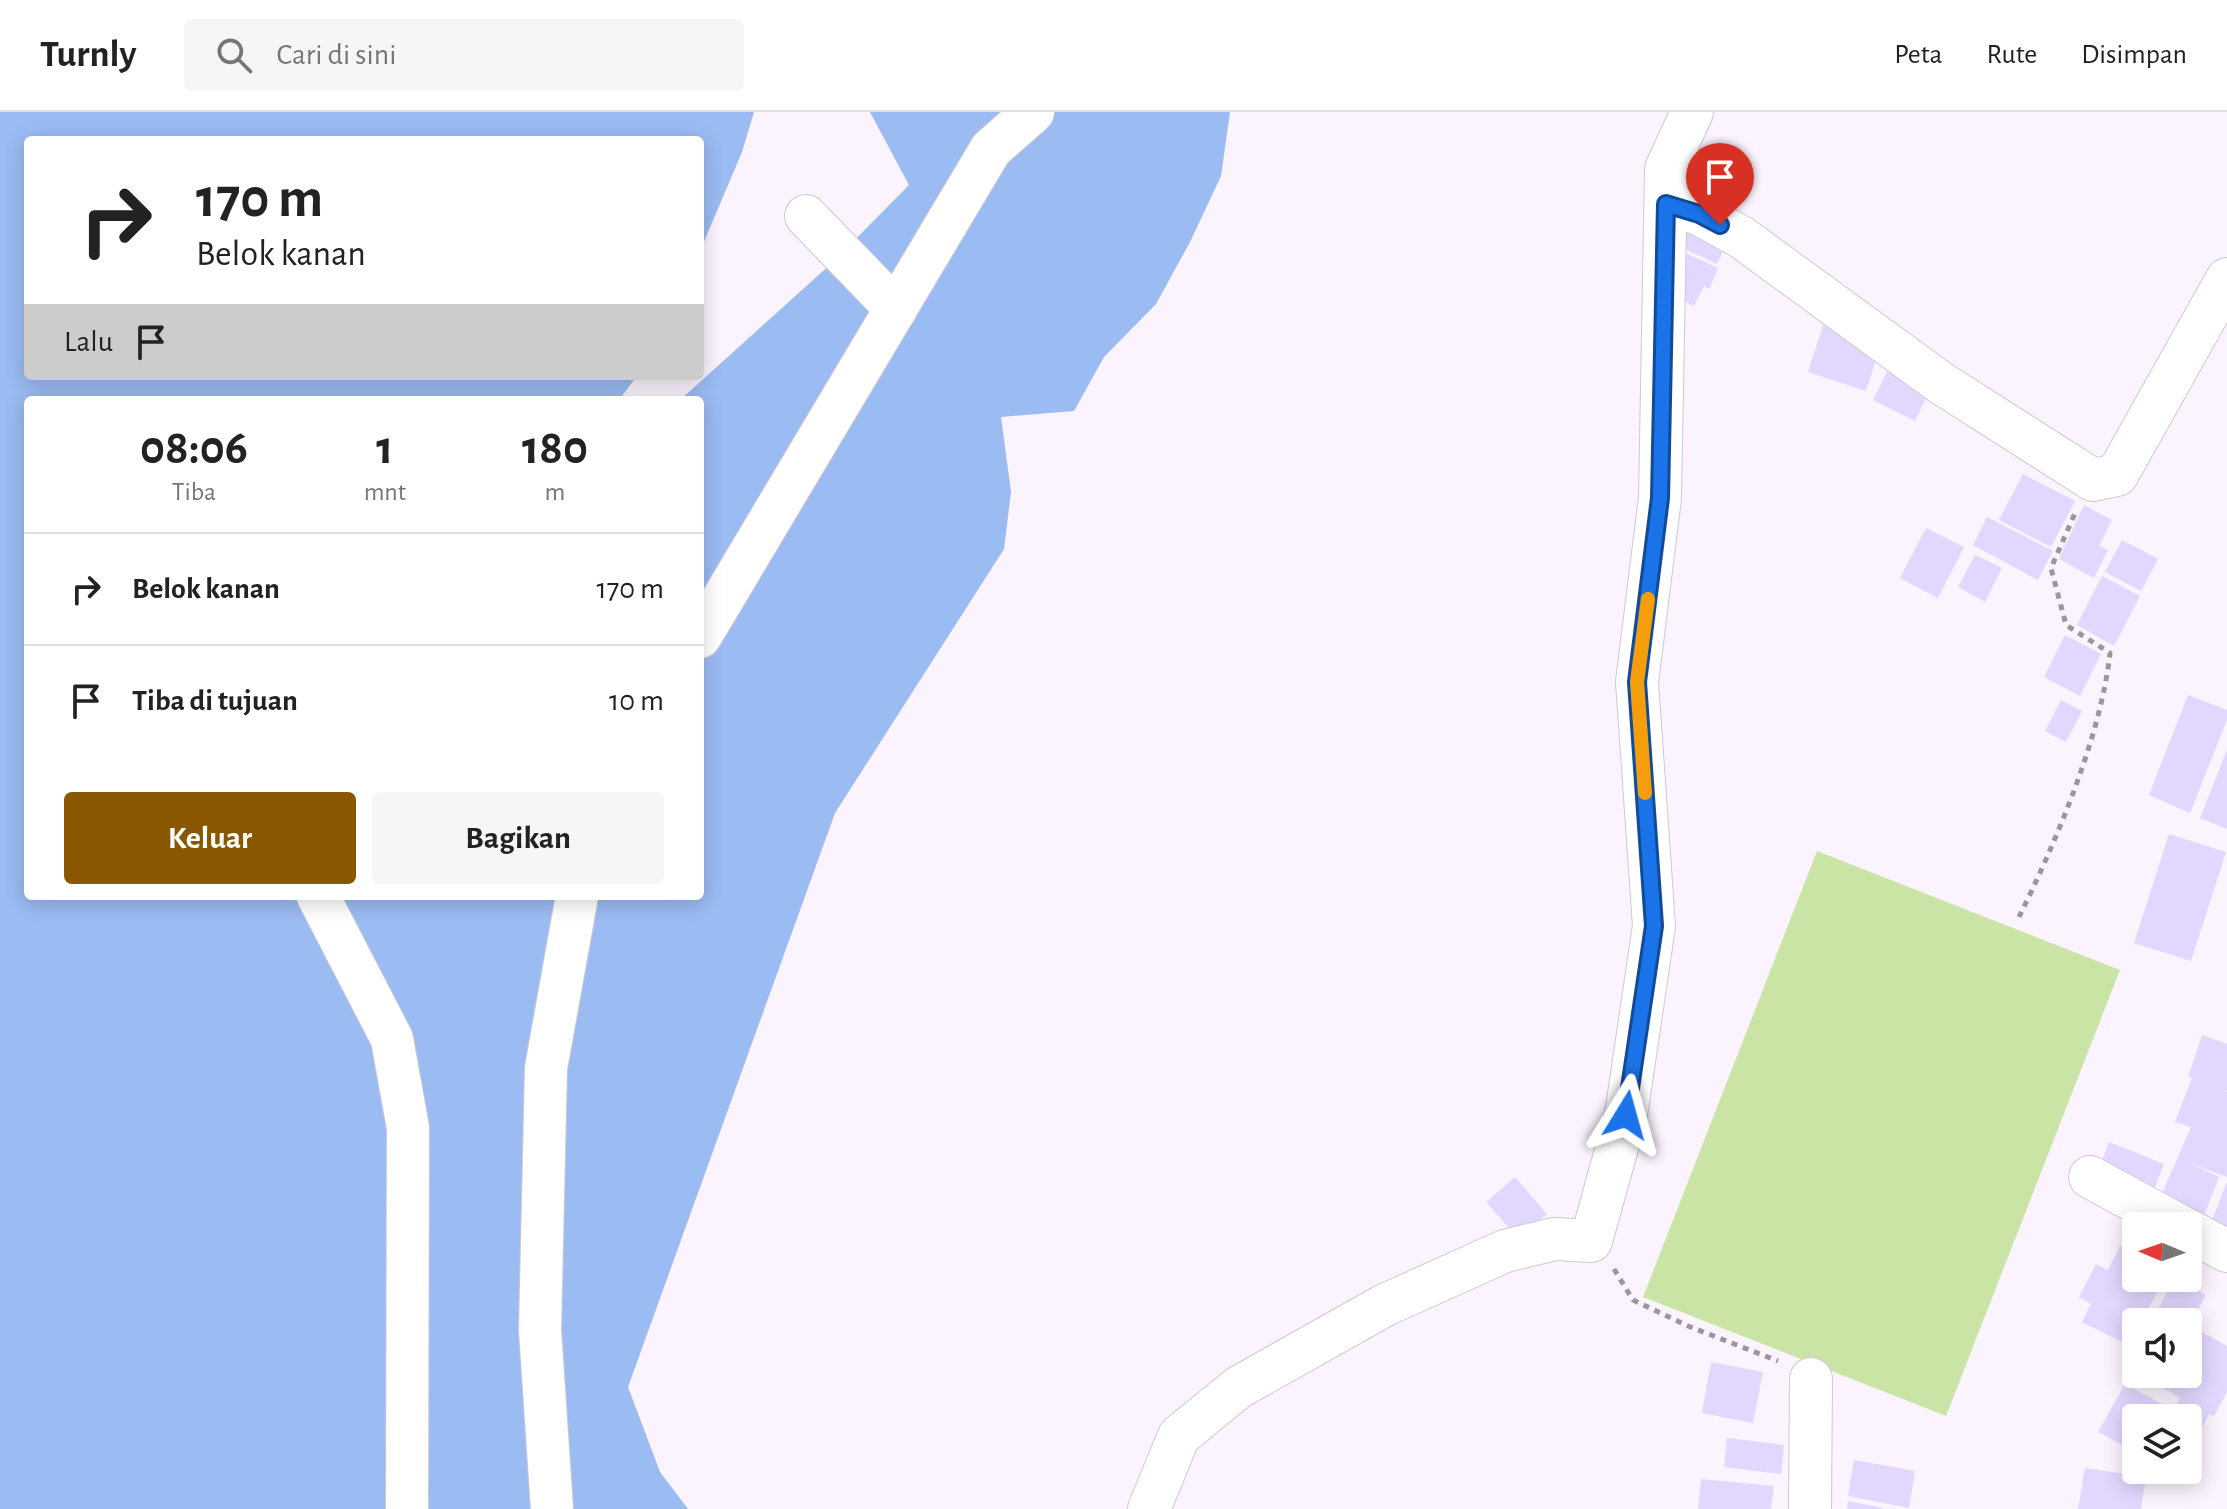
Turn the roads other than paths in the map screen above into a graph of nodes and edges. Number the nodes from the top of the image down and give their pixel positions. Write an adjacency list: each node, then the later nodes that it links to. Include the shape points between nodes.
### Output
1 (1033, 112): 6 (street, via 991,149)
2 (1692, 112): 3 (street, via 1666,169)
3 (1666, 204): 5 (street, via 1699,214 1741,237 1941,383 2093,480 2117,475); 17 (street, via 1660,498 1637,682 1654,926 1626,1115 1591,1241 1555,1239 1505,1251 1385,1305 1239,1387 1179,1436)
4 (806, 216): 6 (street)
5 (2227, 279)
6 (896, 309): 7 (street)
7 (704, 630)
8 (320, 900): 15 (street, via 392,1039 408,1128)
9 (576, 900): 16 (street, via 546,1068 540,1330)
10 (2090, 1177): 11 (street)
11 (2154, 1212)
12 (2202, 1238): 13 (street)
13 (2227, 1251)
14 (1811, 1379): 18 (street)
15 (407, 1509)
16 (552, 1509)
17 (1149, 1509)
18 (1810, 1509)

